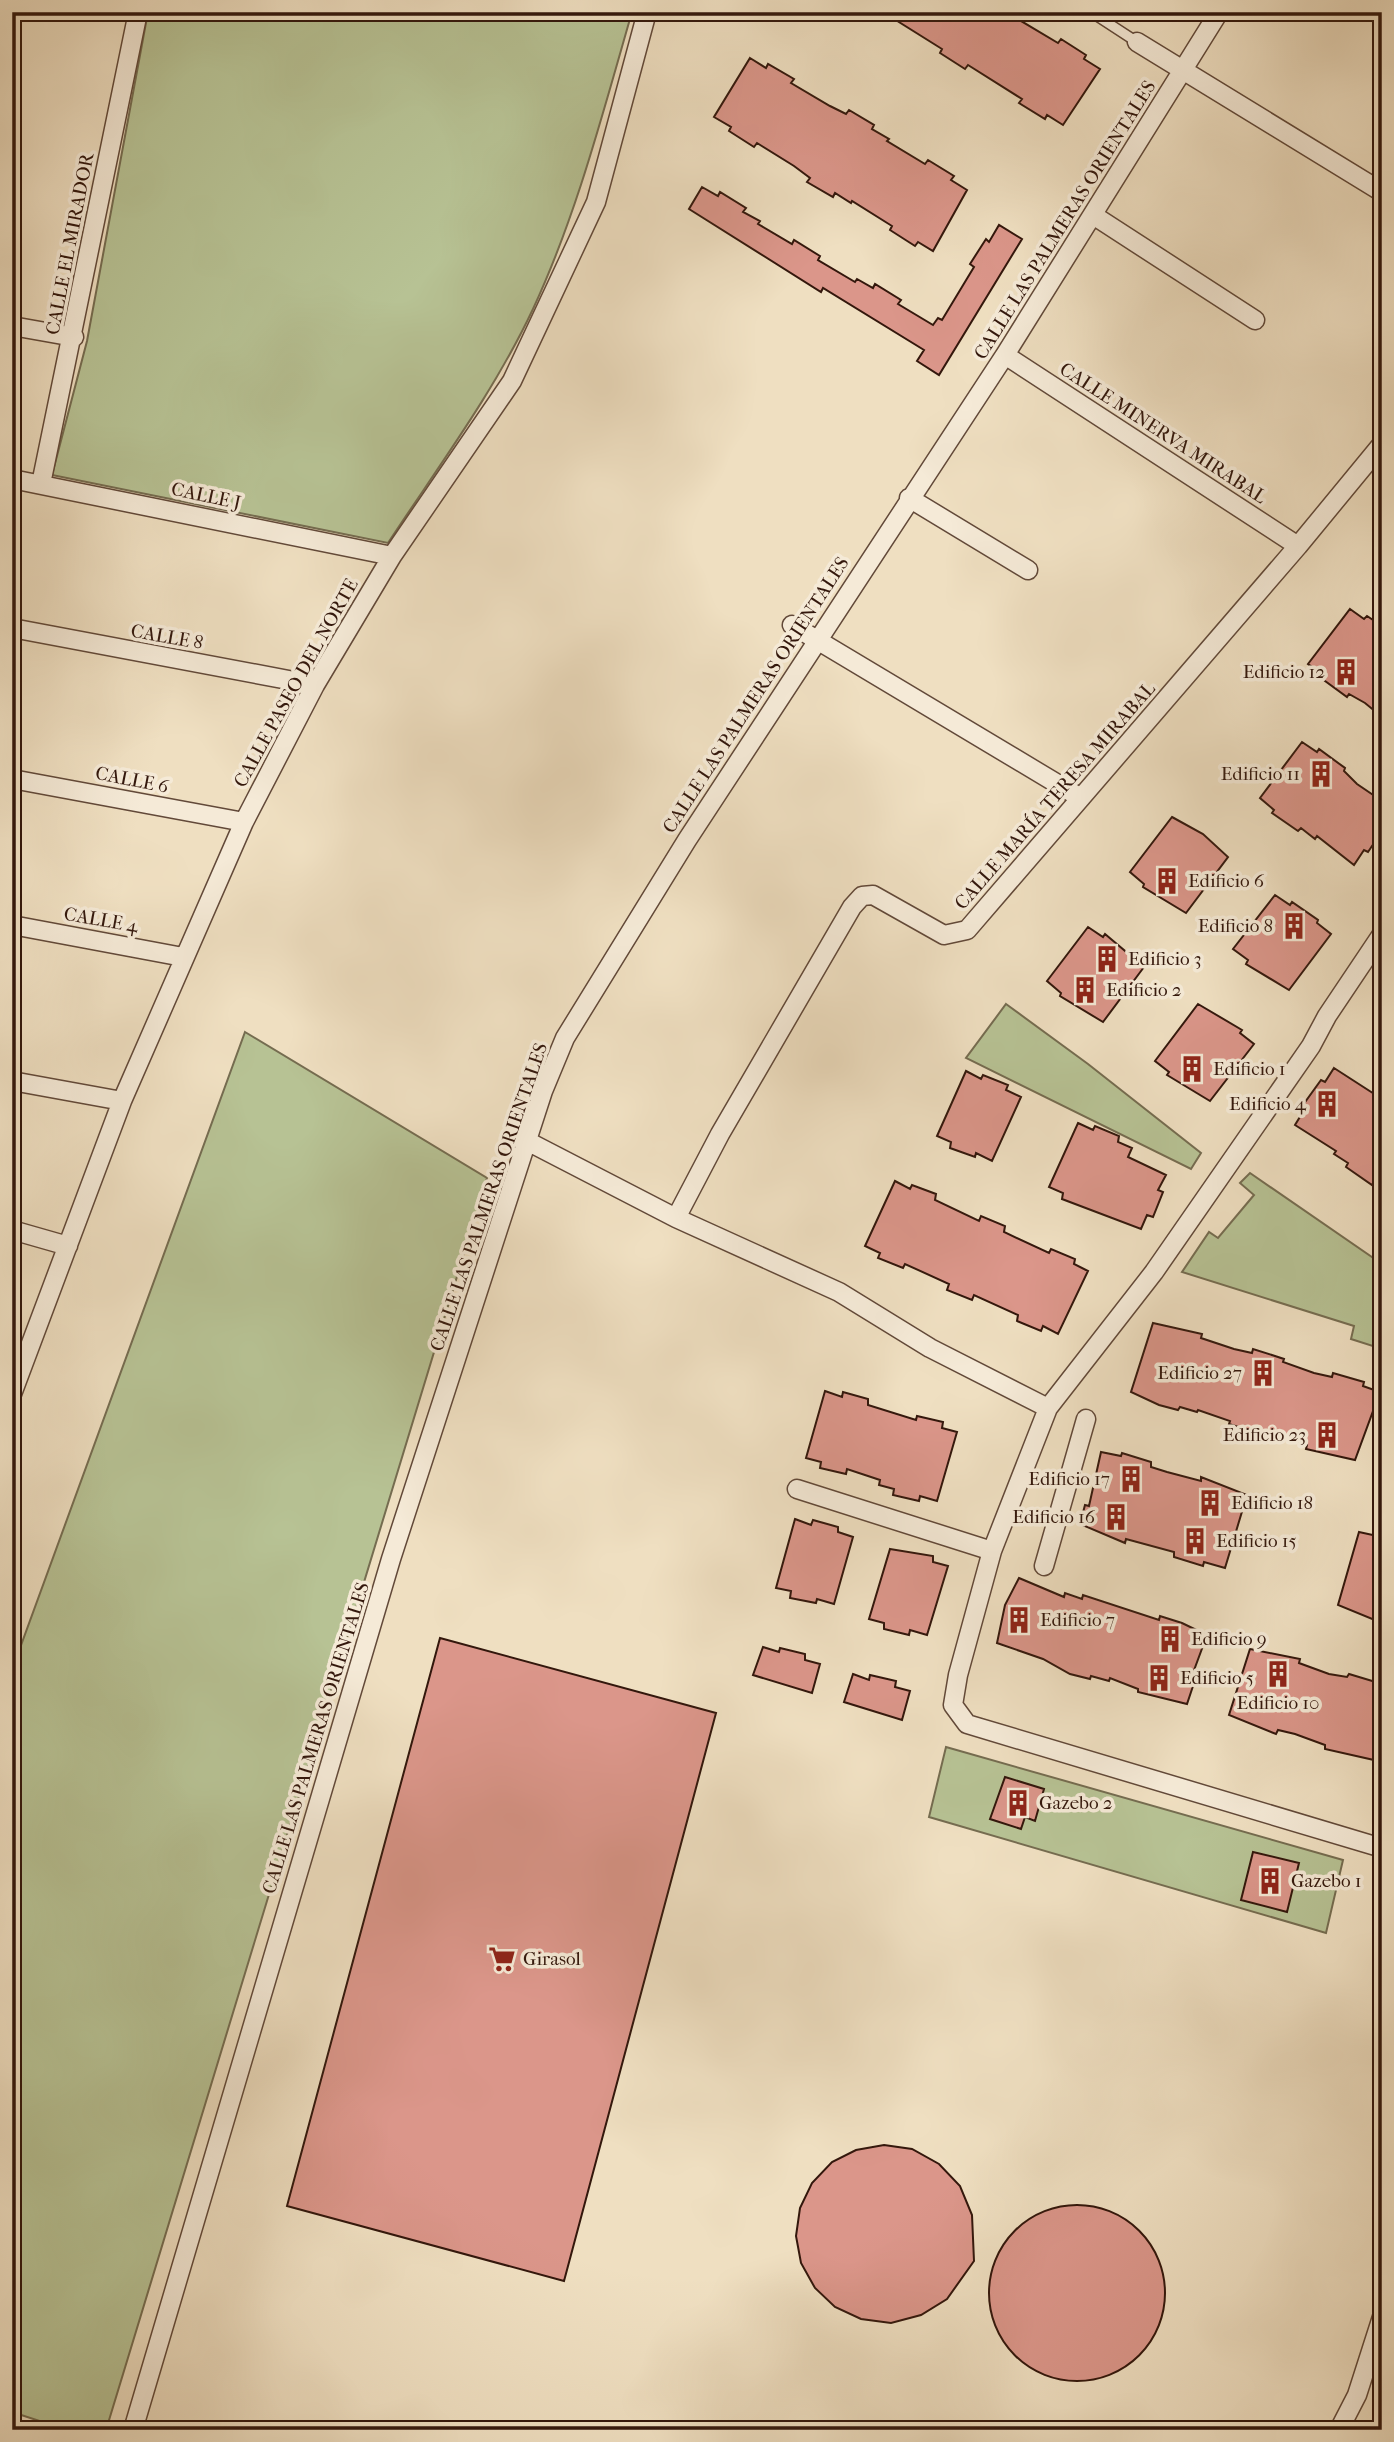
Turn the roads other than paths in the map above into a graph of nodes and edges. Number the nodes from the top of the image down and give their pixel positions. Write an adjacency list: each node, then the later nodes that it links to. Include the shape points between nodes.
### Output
1 (138, 12): 11 (street, CALLE EL MIRADOR)
2 (647, 12): 18 (street, CALLE PASEO DEL NORTE, via 596,202 512,381)
3 (1091, 12): 5 (lane)
4 (1219, 12): 6 (street, CALLE LAS PALMERAS ORIENTALES)
5 (1136, 42): 6 (street)
6 (1185, 70): 7 (street); 8 (street, CALLE LAS PALMERAS ORIENTALES)
7 (1380, 186)
8 (1093, 215): 9 (street); 12 (street, CALLE LAS PALMERAS ORIENTALES)
9 (1255, 320)
10 (12, 326): 11 (street)
11 (74, 337): 15 (street, CALLE EL MIRADOR)
12 (1004, 355): 16 (street, CALLE LAS PALMERAS ORIENTALES); 17 (street, CALLE MINERVA MIRABAL)
13 (1382, 444): 17 (street, CALLE MARÍA TERESA MIRABAL)
14 (12, 479): 15 (street, CALLE J)
15 (41, 484): 18 (street, CALLE J)
16 (909, 498): 19 (street); 22 (street, CALLE LAS PALMERAS ORIENTALES)
17 (1298, 546): 25 (street, CALLE MARÍA TERESA MIRABAL)
18 (392, 556): 23 (street, CALLE PASEO DEL NORTE)
19 (1028, 570)
20 (792, 625): 22 (street)
21 (12, 628): 23 (street, CALLE 8)
22 (816, 639): 25 (street); 32 (street, CALLE LAS PALMERAS ORIENTALES, via 565,1038)
23 (315, 685): 26 (street, CALLE PASEO DEL NORTE)
24 (12, 779): 26 (street, CALLE 6)
25 (1081, 798): 33 (street, CALLE MARÍA TERESA MIRABAL, via 967,930 944,935 873,895 862,896 727,1122)
26 (243, 822): 29 (street, CALLE PASEO DEL NORTE)
27 (12, 925): 29 (street, CALLE 4)
28 (1382, 934): 38 (street, via 1311,1046 1161,1262)
29 (183, 957): 31 (street, CALLE PASEO DEL NORTE)
30 (12, 1081): 31 (street)
31 (122, 1101): 35 (street, CALLE PASEO DEL NORTE)
32 (527, 1141): 33 (street); 46 (street, CALLE LAS PALMERAS ORIENTALES, via 391,1559)
33 (676, 1218): 38 (street, via 839,1292 930,1348)
34 (12, 1230): 35 (street)
35 (68, 1246): 36 (street, CALLE PASEO DEL NORTE)
36 (16, 1371): 37 (street, CALLE PASEO DEL NORTE)
37 (12, 1394)
38 (1048, 1408): 41 (street)
39 (1086, 1419): 42 (street)
40 (797, 1489): 41 (street)
41 (992, 1551): 43 (street, via 953,1705 967,1724)
42 (1044, 1566)
43 (1382, 1848)
44 (1382, 2318): 45 (street)
45 (1357, 2395): 47 (street); 48 (street)
46 (133, 2430)
47 (1339, 2430)
48 (1354, 2430)

